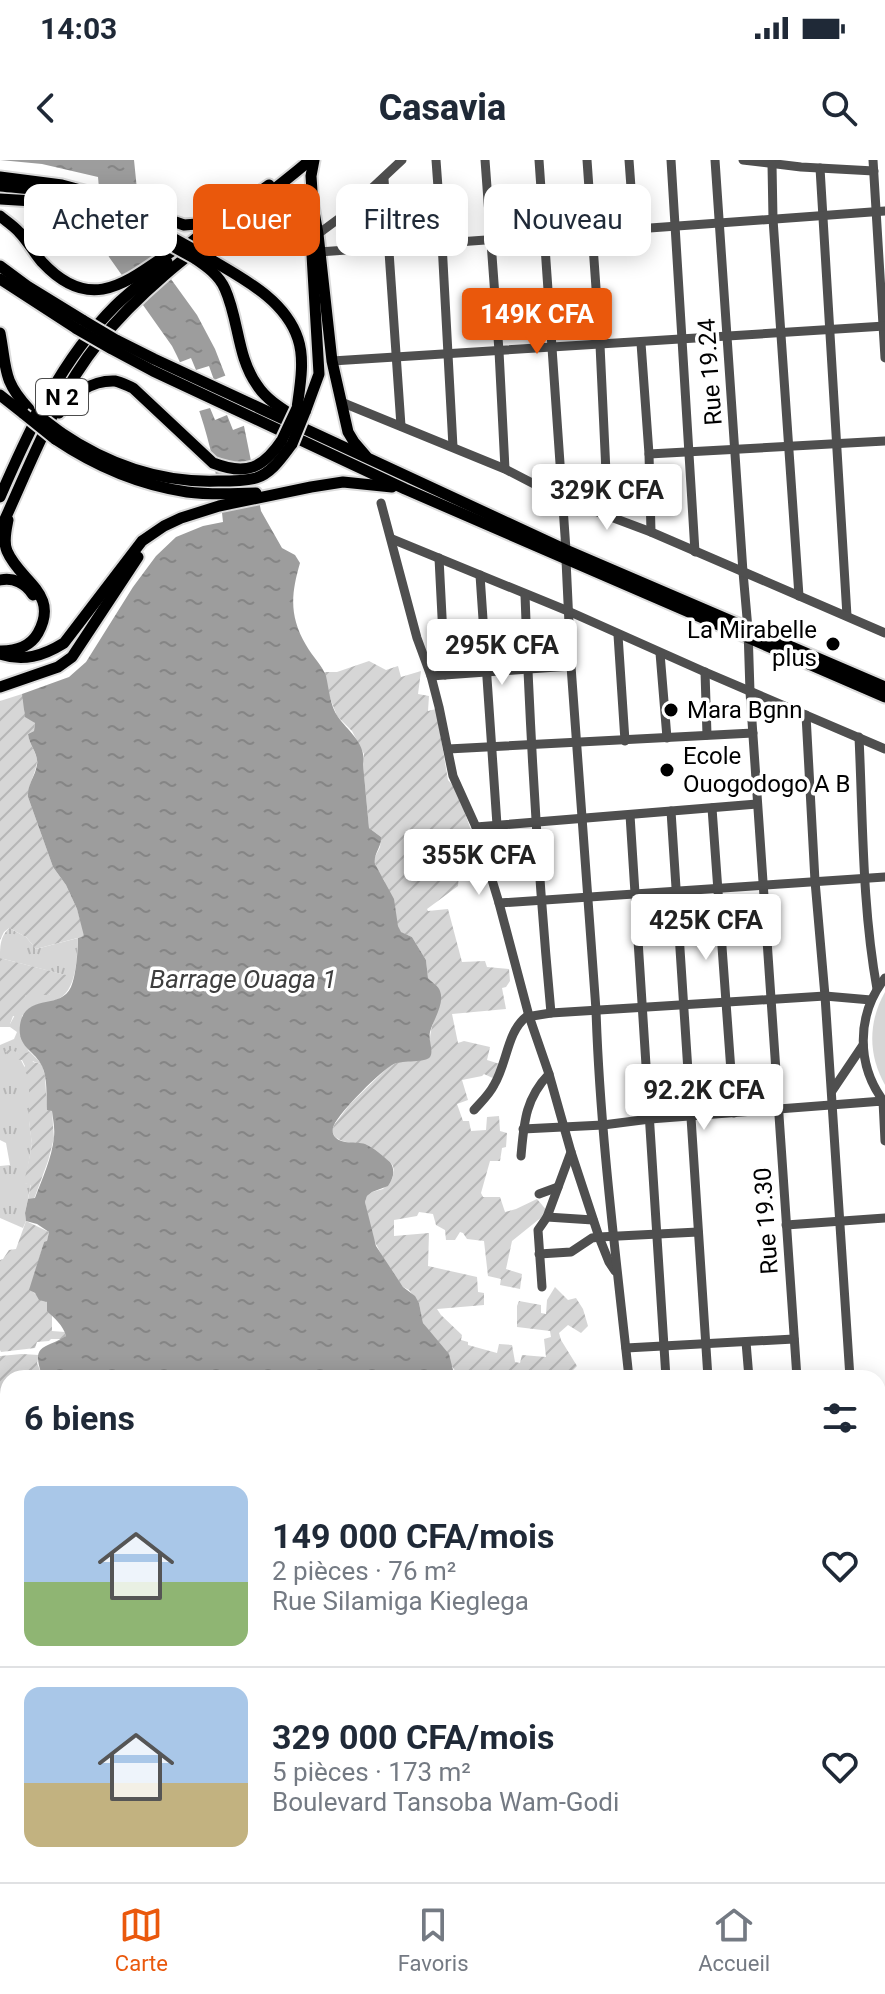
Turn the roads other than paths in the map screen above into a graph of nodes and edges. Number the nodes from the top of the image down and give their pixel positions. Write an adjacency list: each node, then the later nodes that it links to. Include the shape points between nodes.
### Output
1 (301, 160): 19 (main road)
2 (312, 160): 20 (main road); 49 (main road, N 2)
3 (402, 160): 17 (street)
4 (436, 160): 22 (street)
5 (485, 160): 23 (street)
6 (539, 160): 24 (street)
7 (587, 160): 25 (street)
8 (629, 160): 26 (street)
9 (671, 160): 36 (street)
10 (715, 160): 35 (street, Rue 19.24)
11 (743, 160): 13 (street)
12 (873, 160): 15 (street)
13 (772, 164): 14 (street); 34 (street)
14 (820, 168): 15 (street); 32 (street)
15 (874, 171): 31 (street)
16 (0, 177): 18 (main road)
17 (384, 179): 21 (street); 38 (street)
18 (54, 184)
19 (268, 184)
20 (312, 184)
21 (384, 184)
22 (438, 184)
23 (487, 184)
24 (541, 184)
25 (589, 184)
26 (631, 184)
27 (0, 186): 28 (main road)
28 (24, 189)
29 (0, 199): 30 (main road)
30 (24, 200)
31 (880, 211): 32 (street); 53 (street)
32 (823, 214): 34 (street); 54 (street)
33 (0, 216): 51 (main road, via 62,279 81,289)
34 (773, 219): 35 (street); 56 (street)
35 (720, 222): 36 (street); 57 (street, Rue 19.24)
36 (674, 227): 37 (street); 58 (street)
37 (651, 228)
38 (320, 233)
39 (193, 241): 49 (main road)
40 (197, 256): 70 (main road, via 245,281 290,322 298,340); 74 (main road, via 225,288 247,368 258,387)
41 (312, 256): 70 (main road, via 319,374)
42 (319, 256): 67 (main road)
43 (390, 256): 65 (street)
44 (443, 256): 64 (street)
45 (492, 256): 63 (street)
46 (546, 256): 62 (street)
47 (594, 256): 61 (street)
48 (0, 266): 52 (main road)
49 (163, 266): 51 (main road, N 2); 51 (main road)
50 (0, 279): 52 (main road)
51 (130, 291): 75 (main road, N 2); 87 (main road, N 2, via 60,374)
52 (80, 325): 60 (main road, bridge)
53 (884, 326): 54 (street); 66 (street)
54 (830, 331): 56 (street); 77 (street)
55 (0, 333): 71 (main road, via 6,373)
56 (782, 334): 57 (street); 78 (street)
57 (728, 336): 58 (street); 80 (street, Rue 19.24)
58 (683, 340): 59 (street); 81 (street)
59 (641, 343): 61 (street); 82 (street)
60 (113, 344): 74 (main road); 86 (main road, via 183,385)
61 (600, 345): 62 (street); 92 (street)
62 (553, 348): 63 (street); 88 (street)
63 (499, 351): 64 (street); 84 (street)
64 (449, 354): 65 (street); 79 (street)
65 (396, 358): 67 (street); 72 (street)
66 (885, 358)
67 (332, 361): 69 (main road)
68 (0, 395): 71 (main road)
69 (341, 402): 72 (street); 83 (main road, via 348,432)
70 (301, 410): 85 (main road, bridge, via 287,442)
71 (26, 412): 73 (main road, bridge)
72 (401, 426): 79 (street)
73 (58, 436): 85 (main road, via 107,460 175,479 215,481); 89 (main road, via 102,467)
74 (324, 438): 83 (main road)
75 (41, 440): 85 (main road, via 80,391 116,381 133,388 213,463); 91 (main road, N 2)
76 (885, 441): 77 (street)
77 (837, 444): 78 (street); 106 (street)
78 (789, 446): 80 (street); 104 (street)
79 (453, 447): 84 (street)
80 (735, 449): 81 (street); 100 (street, Rue 19.24)
81 (689, 452): 82 (street); 97 (street)
82 (649, 454): 95 (street)
83 (369, 459): 98 (main road)
84 (505, 469): 88 (street)
85 (255, 473)
86 (405, 489): 89 (main road, via 343,482); 98 (main road)
87 (0, 497)
88 (563, 499): 92 (street); 98 (street)
89 (220, 500): 93 (main road)
90 (381, 503): 96 (street)
91 (10, 509): 94 (main road, N 2); 111 (main road, via 5,548 44,601 43,618 33,641)
92 (608, 515): 95 (street)
93 (164, 526): 111 (main road, via 142,541 64,643 32,658); 119 (main road, via 133,563 72,657)
94 (0, 530)
95 (651, 532): 97 (street)
96 (392, 539): 99 (street); 118 (street)
97 (695, 552): 100 (street)
98 (566, 555): 105 (street); 108 (main road)
99 (439, 558): 101 (street); 117 (street)
100 (743, 572): 104 (street); 108 (street, Rue 19.24)
101 (480, 575): 103 (street); 115 (street)
102 (0, 580): 110 (main road, via 18,581 30,590 37,615 29,634)
103 (525, 595): 105 (street); 114 (street)
104 (799, 596): 106 (street)
105 (568, 611): 109 (street); 113 (street)
106 (847, 616): 107 (street)
107 (885, 633)
108 (748, 634): 120 (main road); 121 (street, Rue 19.30); 122 (main road)
109 (618, 635): 112 (street); 128 (street)
110 (0, 644)
111 (0, 652)
112 (660, 653): 116 (street); 127 (street)
113 (571, 666): 114 (street); 129 (street)
114 (527, 668): 115 (street); 130 (street)
115 (486, 671): 117 (street); 131 (street)
116 (705, 672): 121 (street); 125 (street)
117 (445, 675): 118 (street)
118 (431, 676): 132 (street)
119 (0, 687)
120 (885, 687)
121 (750, 692): 123 (street); 124 (street, Rue 19.30)
122 (885, 697)
123 (806, 715): 126 (street); 144 (street)
124 (753, 733): 125 (street); 134 (street, Rue 19.30)
125 (707, 735): 127 (street)
126 (859, 737): 133 (street); 143 (street)
127 (667, 738): 128 (street)
128 (625, 741): 129 (street)
129 (577, 742): 130 (street); 138 (street)
130 (531, 744): 131 (street); 139 (street)
131 (492, 748): 132 (street); 140 (street)
132 (448, 749): 141 (street, via 453,776)
133 (885, 749)
134 (757, 804): 135 (street); 145 (street, Rue 19.30)
135 (712, 808): 136 (street); 146 (street)
136 (671, 811): 137 (street); 147 (street)
137 (630, 815): 138 (street); 148 (street)
138 (581, 819): 139 (street); 149 (street)
139 (536, 822): 140 (street); 150 (street)
140 (497, 825): 141 (street)
141 (476, 827): 151 (street)
142 (885, 877): 143 (street)
143 (866, 878): 144 (street); 153 (street)
144 (815, 881): 145 (street); 154 (street)
145 (763, 885): 146 (street); 155 (street, Rue 19.30)
146 (717, 888): 147 (street); 157 (street)
147 (676, 891): 148 (street); 158 (street)
148 (635, 893): 149 (street); 159 (street)
149 (587, 896): 150 (street); 160 (street)
150 (540, 900): 151 (street); 161 (street)
151 (499, 903): 162 (street)
152 (885, 978): 153 (street)
153 (877, 989): 156 (street)
154 (825, 996): 155 (street); 156 (street); 165 (street)
155 (771, 999): 157 (street); 169 (street, Rue 19.30)
156 (871, 1000): 163 (street)
157 (725, 1002): 158 (street); 170 (street)
158 (683, 1005): 159 (street); 171 (street)
159 (642, 1008): 160 (street); 172 (street)
160 (596, 1010): 161 (street); 173 (street)
161 (551, 1013): 162 (street)
162 (529, 1016): 164 (street); 168 (street, via 515,1031 495,1085)
163 (863, 1045): 165 (street); 166 (street, via 870,1077)
164 (549, 1074): 174 (street); 175 (street, via 532,1098)
165 (832, 1091): 167 (street)
166 (884, 1102): 167 (street); 176 (street)
167 (833, 1105): 169 (street); 184 (street)
168 (474, 1110)
169 (779, 1110): 170 (street); 185 (street, Rue 19.30)
170 (734, 1113): 171 (street)
171 (691, 1116): 172 (street); 186 (street)
172 (650, 1119): 173 (street); 187 (street)
173 (603, 1125): 174 (street); 188 (street)
174 (563, 1127): 175 (street); 177 (street)
175 (523, 1129): 178 (street)
176 (885, 1141)
177 (571, 1152): 179 (street); 183 (street)
178 (521, 1156)
179 (558, 1187): 180 (street); 181 (street)
180 (539, 1194)
181 (547, 1217): 183 (street); 190 (street, via 538,1230)
182 (885, 1218): 184 (street)
183 (593, 1220): 189 (street)
184 (840, 1221): 185 (street); 203 (street)
185 (786, 1225): 193 (street, Rue 19.30)
186 (698, 1232): 187 (street); 195 (street)
187 (658, 1234): 188 (street); 196 (street)
188 (613, 1236): 189 (street); 191 (street)
189 (599, 1237): 190 (street, via 571,1252); 191 (street)
190 (539, 1254): 192 (street)
191 (617, 1274): 197 (street)
192 (542, 1287)
193 (794, 1339): 194 (street); 202 (street, Rue 19.30)
194 (746, 1342): 195 (street); 201 (street)
195 (706, 1343): 196 (street); 200 (street)
196 (665, 1346): 197 (street); 199 (street)
197 (626, 1348): 198 (street)
198 (628, 1370)
199 (666, 1370)
200 (708, 1370)
201 (748, 1370)
202 (796, 1370)
203 (849, 1370)

